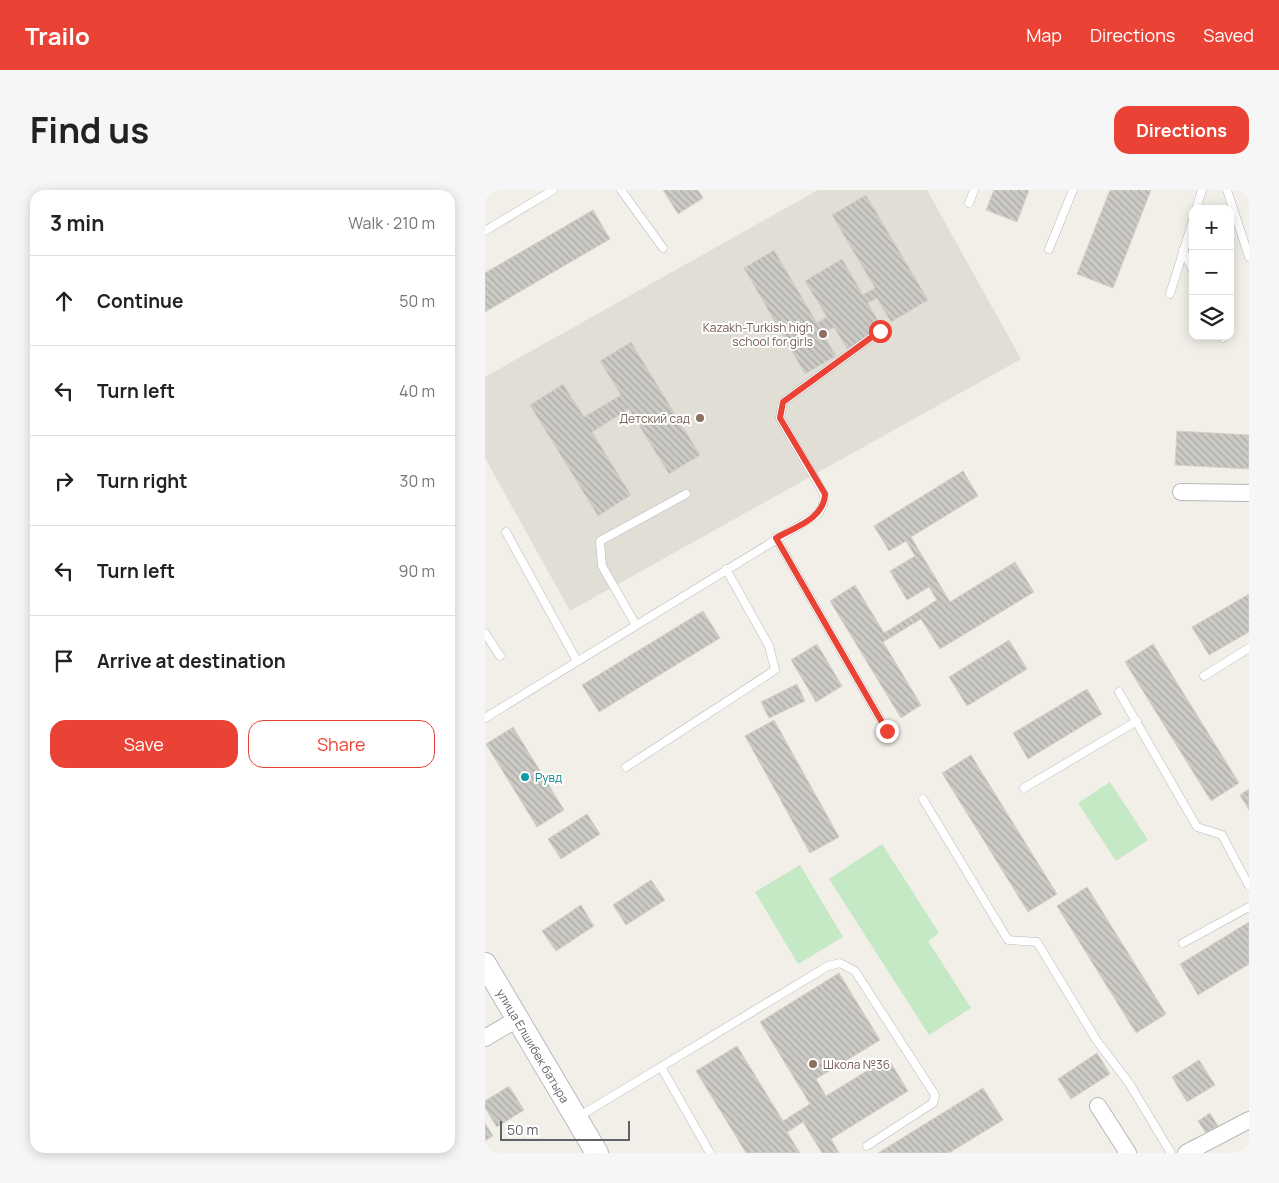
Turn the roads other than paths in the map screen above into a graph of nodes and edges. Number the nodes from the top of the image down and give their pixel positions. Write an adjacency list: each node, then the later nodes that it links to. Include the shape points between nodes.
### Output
1 (553, 190): 9 (lane)
2 (621, 190): 11 (lane)
3 (974, 190): 7 (lane)
4 (1073, 190): 12 (lane)
5 (1202, 190): 8 (lane)
6 (1227, 190): 14 (lane)
7 (969, 203)
8 (1197, 205)
9 (485, 231)
10 (1189, 232): 13 (lane)
11 (663, 248)
12 (1049, 249)
13 (1183, 250): 15 (lane); 16 (lane)
14 (1249, 257)
15 (1189, 263)
16 (1170, 294)
17 (880, 331): 22 (lane, via 783,402 780,418 825,494 818,514)
18 (1181, 492): 19 (street)
19 (1249, 493)
20 (685, 494): 24 (lane, via 600,541 602,566)
21 (506, 532): 28 (lane)
22 (776, 538): 23 (lane); 33 (lane)
23 (725, 569): 24 (lane); 34 (lane, via 769,646 775,670)
24 (636, 624): 28 (lane)
25 (485, 633): 27 (lane)
26 (1249, 648): 29 (lane)
27 (500, 656)
28 (577, 661): 31 (lane)
29 (1204, 676)
30 (1119, 692): 32 (lane)
31 (485, 718)
32 (1137, 721): 35 (lane); 37 (lane, via 1197,827 1222,835)
33 (887, 731)
34 (626, 767)
35 (1024, 788)
36 (923, 799): 51 (lane, via 1008,940 1037,942 1097,1042 1129,1083)
37 (1249, 886)
38 (1249, 907): 39 (lane)
39 (1183, 943)
40 (485, 964): 41 (main road, улица Елшибек батыра)
41 (517, 1019): 42 (street); 45 (main road, улица Елшибек батыра)
42 (485, 1038)
43 (661, 1067): 45 (lane); 47 (lane, via 828,966 840,963 855,971 935,1095 933,1102); 49 (lane)
44 (1098, 1106): 50 (street)
45 (577, 1118): 48 (main road, улица Елшибек батыра)
46 (1249, 1120): 52 (street)
47 (867, 1146)
48 (597, 1153)
49 (710, 1153)
50 (1128, 1153)
51 (1171, 1153)
52 (1186, 1153)

